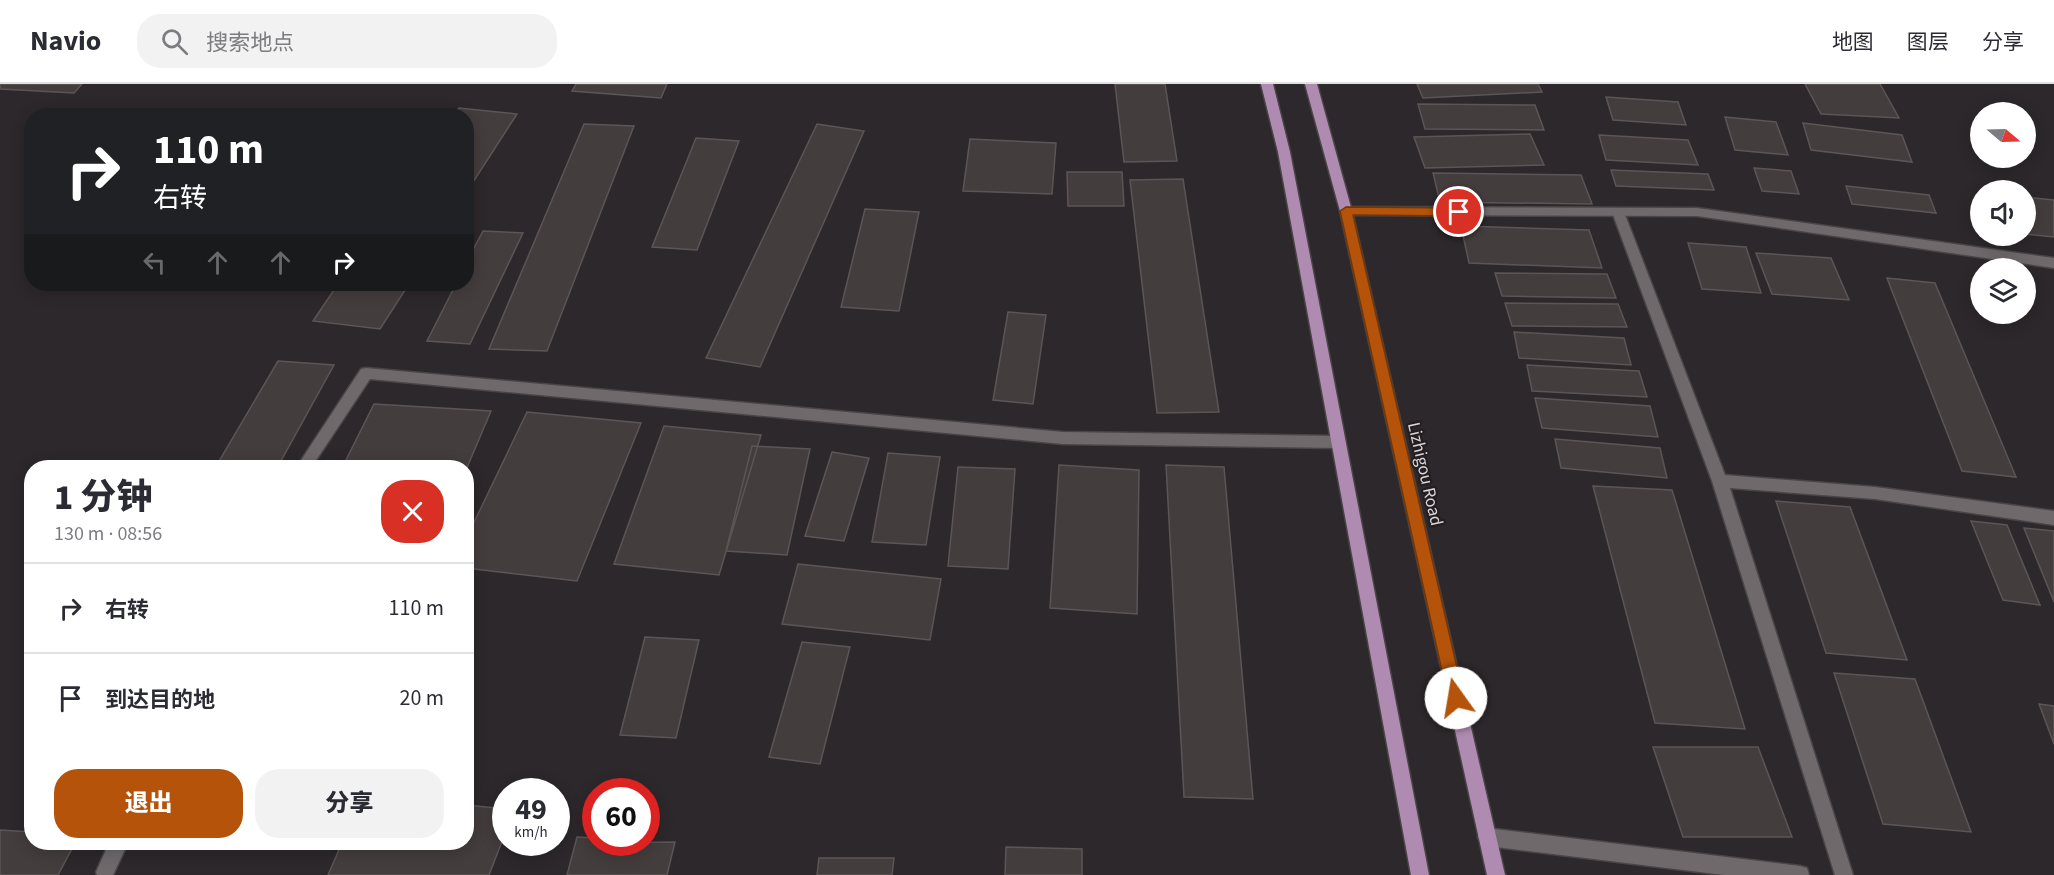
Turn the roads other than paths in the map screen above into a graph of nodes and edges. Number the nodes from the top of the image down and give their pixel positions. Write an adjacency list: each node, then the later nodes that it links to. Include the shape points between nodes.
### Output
1 (1267, 84): 6 (main road, via 1284,152)
2 (1311, 84): 3 (main road, Lizhigou Road)
3 (1346, 211): 4 (street); 10 (main road, Lizhigou Road)
4 (1618, 212): 5 (street, via 1697,212); 8 (street)
5 (2054, 263)
6 (1338, 442): 7 (street, via 1063,438 366,373); 13 (main road)
7 (308, 460)
8 (1720, 481): 9 (street, via 1875,494); 16 (street)
9 (2054, 518)
10 (1487, 837): 14 (main road, Lizhigou Road); 15 (street)
11 (116, 850): 12 (street)
12 (105, 872)
13 (1420, 875)
14 (1496, 875)
15 (1800, 875)
16 (1844, 875)

